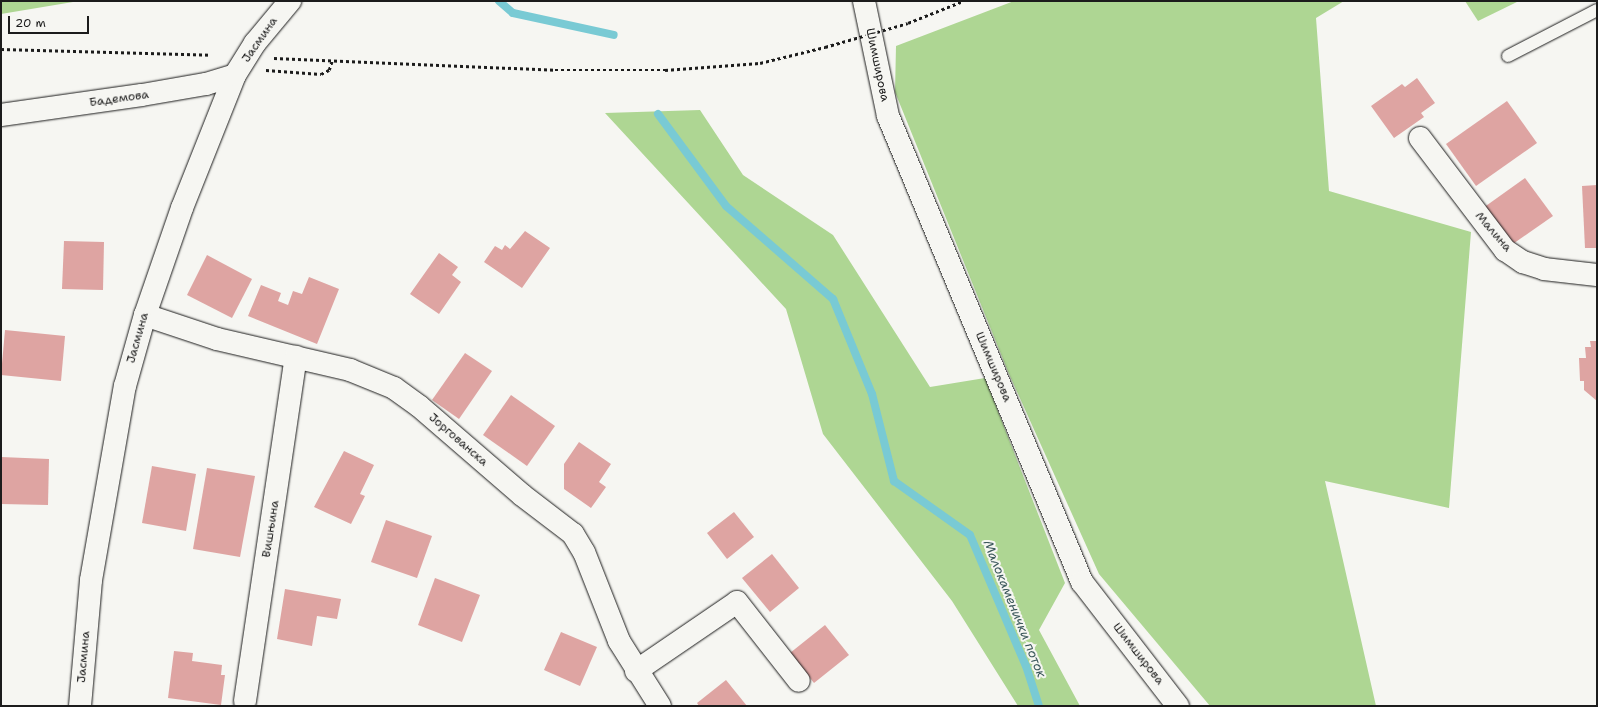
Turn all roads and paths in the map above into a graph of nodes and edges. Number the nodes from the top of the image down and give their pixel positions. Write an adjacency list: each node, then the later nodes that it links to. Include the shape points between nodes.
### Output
1 (290, 1): 8 (street, Јасмина)
2 (864, 1): 19 (street, Шимширова, via 888,116 1082,582)
3 (963, 1): 7 (path, bridge, via 908,23 760,63 665,70 555,70)
4 (1597, 10): 6 (lane)
5 (1, 49): 8 (path)
6 (1508, 56)
7 (332, 61): 8 (path); 8 (path, via 329,70 321,74)
8 (241, 67): 9 (street, Бадемова, via 206,84); 12 (street, Јасмина, via 182,208)
9 (1, 115)
10 (1420, 138): 11 (street, Малина, via 1505,250 1523,262 1544,269)
11 (1597, 275)
12 (145, 315): 13 (street, Јоргованска, via 217,339); 17 (street, Јасмина, via 125,386 91,580)
13 (296, 357): 14 (street, Јоргованска, via 350,370 394,388 522,495 562,523 584,552 610,620); 16 (street, Вишњина)
14 (636, 671): 15 (street, via 737,602); 18 (street, Јоргованска)
15 (799, 681)
16 (245, 701)
17 (80, 706)
18 (660, 706)
19 (1178, 706)

